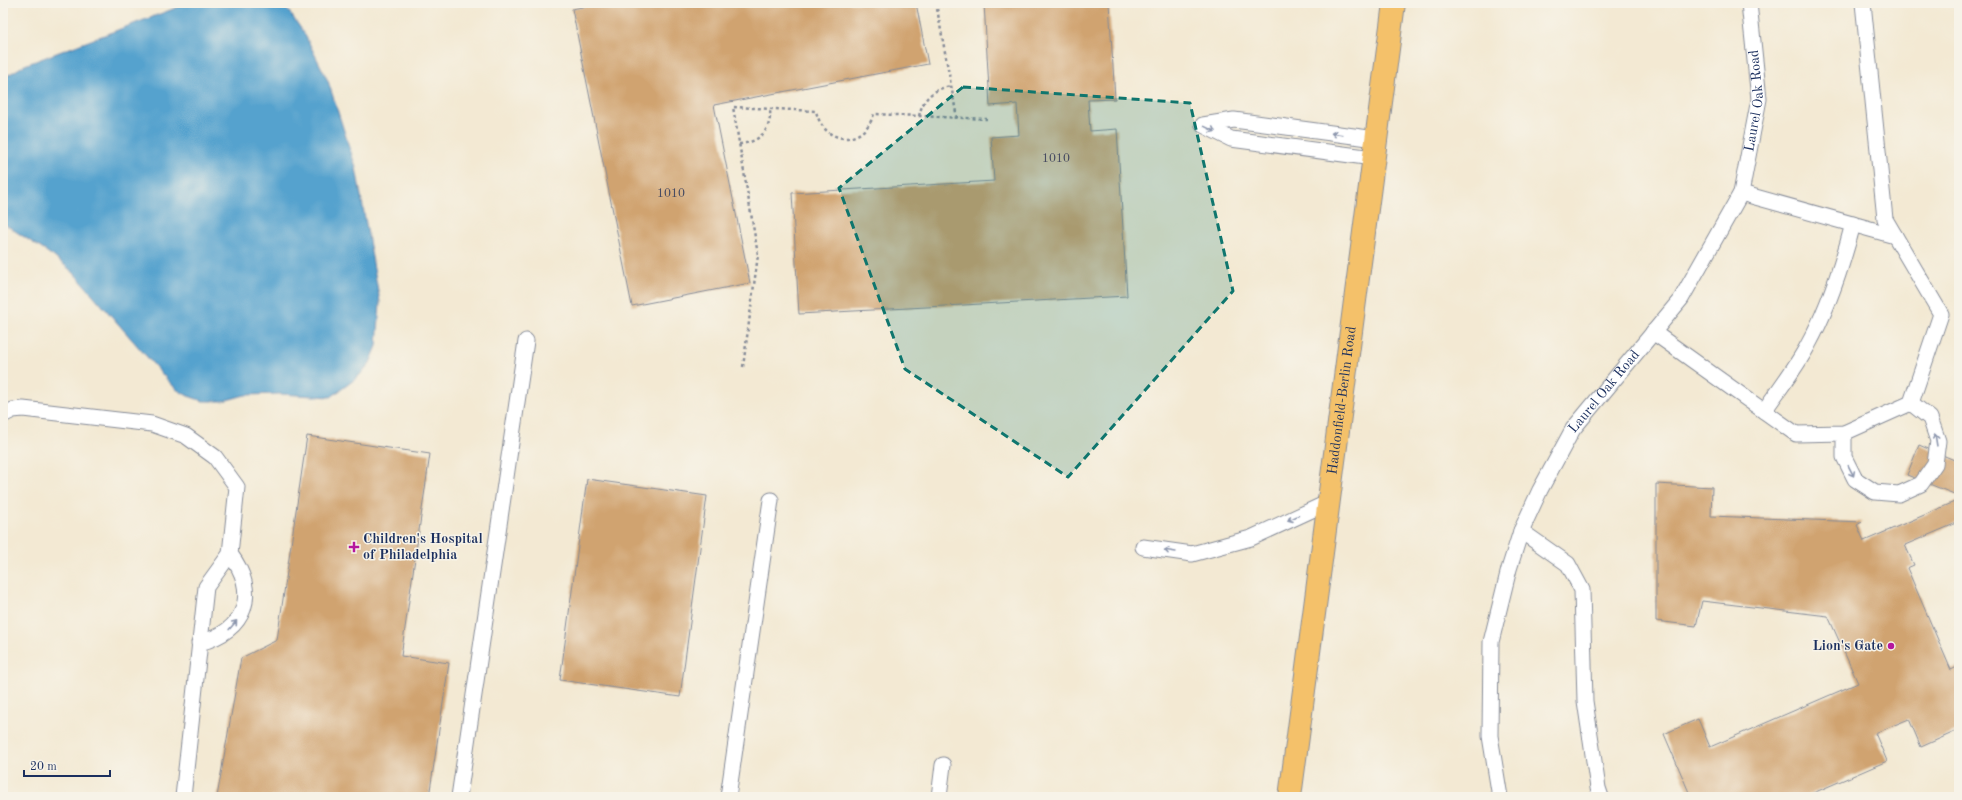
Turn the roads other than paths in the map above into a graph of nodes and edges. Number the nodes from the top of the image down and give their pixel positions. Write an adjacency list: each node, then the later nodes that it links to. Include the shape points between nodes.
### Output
1 (1394, 3): 4 (main road, Haddonfield-Berlin Road)
2 (1749, 3): 5 (lane, Laurel Oak Road, via 1759,99)
3 (1863, 3): 7 (lane, via 1885,219)
4 (1375, 149): 4 (lane, one-way to 4, via 1234,120 1203,125 1231,139); 15 (main road, Haddonfield-Berlin Road)
5 (1741, 192): 6 (lane); 8 (lane, Laurel Oak Road, via 1681,299)
6 (1853, 224): 7 (lane); 11 (lane, via 1842,264 1817,328)
7 (1895, 236): 10 (lane, via 1941,314)
8 (1653, 332): 11 (lane); 16 (lane, Laurel Oak Road, via 1574,429 1540,490)
9 (526, 341): 22 (lane)
10 (1911, 403): 13 (lane); 13 (lane, one-way to 10, via 1844,457 1855,479 1875,492 1899,494 1921,484 1935,464 1938,441 1930,418)
11 (1764, 411): 13 (lane, via 1796,434)
12 (3, 415): 18 (lane, via 23,409 152,424 186,436 215,458 237,487)
13 (1844, 433)
14 (771, 500): 23 (lane)
15 (1329, 502): 17 (lane, one-way to 17, via 1251,538 1192,554); 25 (main road, Haddonfield-Berlin Road)
16 (1522, 531): 26 (lane, Laurel Oak Road, via 1509,569 1491,642 1490,736); 27 (lane, via 1568,564 1582,590 1585,701)
17 (1143, 547)
18 (230, 554): 19 (lane, via 206,587); 19 (lane, one-way to 18, via 216,639 230,629 240,616 246,600 246,583 240,567)
19 (199, 642): 21 (lane)
20 (943, 765): 24 (lane)
21 (183, 797)
22 (459, 797)
23 (728, 797)
24 (939, 797)
25 (1290, 797)
26 (1500, 797)
27 (1601, 797)

